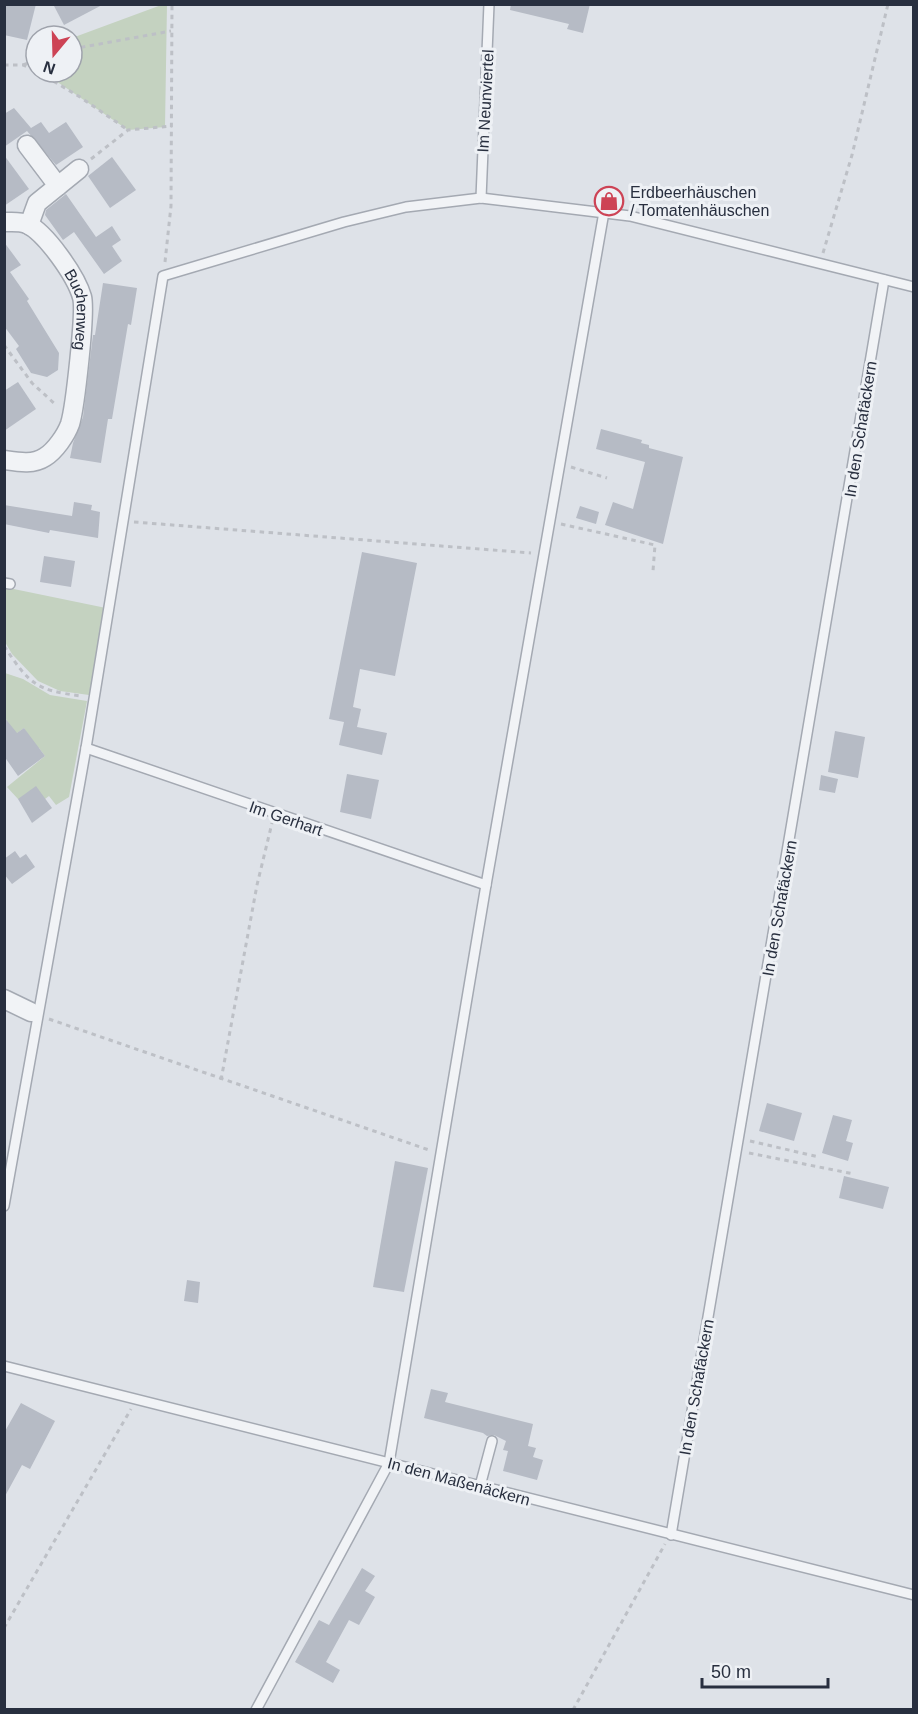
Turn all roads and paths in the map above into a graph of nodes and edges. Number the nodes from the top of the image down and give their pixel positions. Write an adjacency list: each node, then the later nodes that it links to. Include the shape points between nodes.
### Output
1 (172, 4): 4 (path)
2 (489, 4): 14 (lane, Im Neunviertel)
3 (888, 4): 18 (path, via 852,155)
4 (171, 31): 5 (path); 9 (path)
5 (84, 47)
6 (4, 65): 7 (path)
7 (23, 65)
8 (60, 84): 10 (path)
9 (172, 126): 10 (path); 19 (path, via 171,206)
10 (128, 130): 12 (path)
11 (27, 145): 13 (street)
12 (79, 169): 13 (street)
13 (58, 186): 17 (street, via 37,203)
14 (481, 198): 15 (lane); 19 (lane, via 406,207)
15 (604, 212): 18 (lane); 25 (lane)
16 (4, 222): 17 (street)
17 (28, 225): 23 (street, Buchenweg, via 53,248 82,297 83,321)
18 (820, 263): 20 (lane)
19 (163, 276): 28 (lane)
20 (884, 280): 21 (lane); 39 (lane, In den Schafäckern)
21 (914, 287)
22 (4, 345): 23 (path, via 32,383 60,408)
23 (72, 410): 24 (street, Buchenweg, via 69,425 46,456 34,461)
24 (4, 460)
25 (561, 464): 26 (path); 27 (lane)
26 (608, 478)
27 (551, 521): 29 (lane); 30 (path, via 655,545)
28 (123, 522): 29 (path); 32 (lane)
29 (545, 554): 35 (lane)
30 (653, 571)
31 (4, 646): 32 (path, via 28,678 43,688)
32 (94, 699): 33 (lane)
33 (86, 748): 34 (lane, Im Gerhart); 37 (lane)
34 (274, 814): 35 (lane, Im Gerhart); 38 (path)
35 (486, 885): 40 (lane)
36 (4, 999): 37 (street)
37 (34, 1013): 38 (path); 44 (lane)
38 (221, 1080): 40 (path)
39 (739, 1138): 41 (lane, In den Schafäckern); 42 (path)
40 (443, 1155): 48 (lane)
41 (735, 1157): 43 (path, via 762,1154); 50 (lane, In den Schafäckern)
42 (819, 1157)
43 (854, 1174)
44 (4, 1206)
45 (4, 1366): 46 (lane, In den Maßenäckern)
46 (136, 1400): 48 (lane, In den Maßenäckern); 52 (path)
47 (492, 1441): 49 (lane)
48 (389, 1462): 49 (lane, In den Maßenäckern); 53 (lane)
49 (480, 1486): 50 (lane, In den Maßenäckern)
50 (671, 1535): 51 (lane, In den Maßenäckern); 54 (path)
51 (914, 1595)
52 (4, 1628)
53 (256, 1710)
54 (573, 1710)

